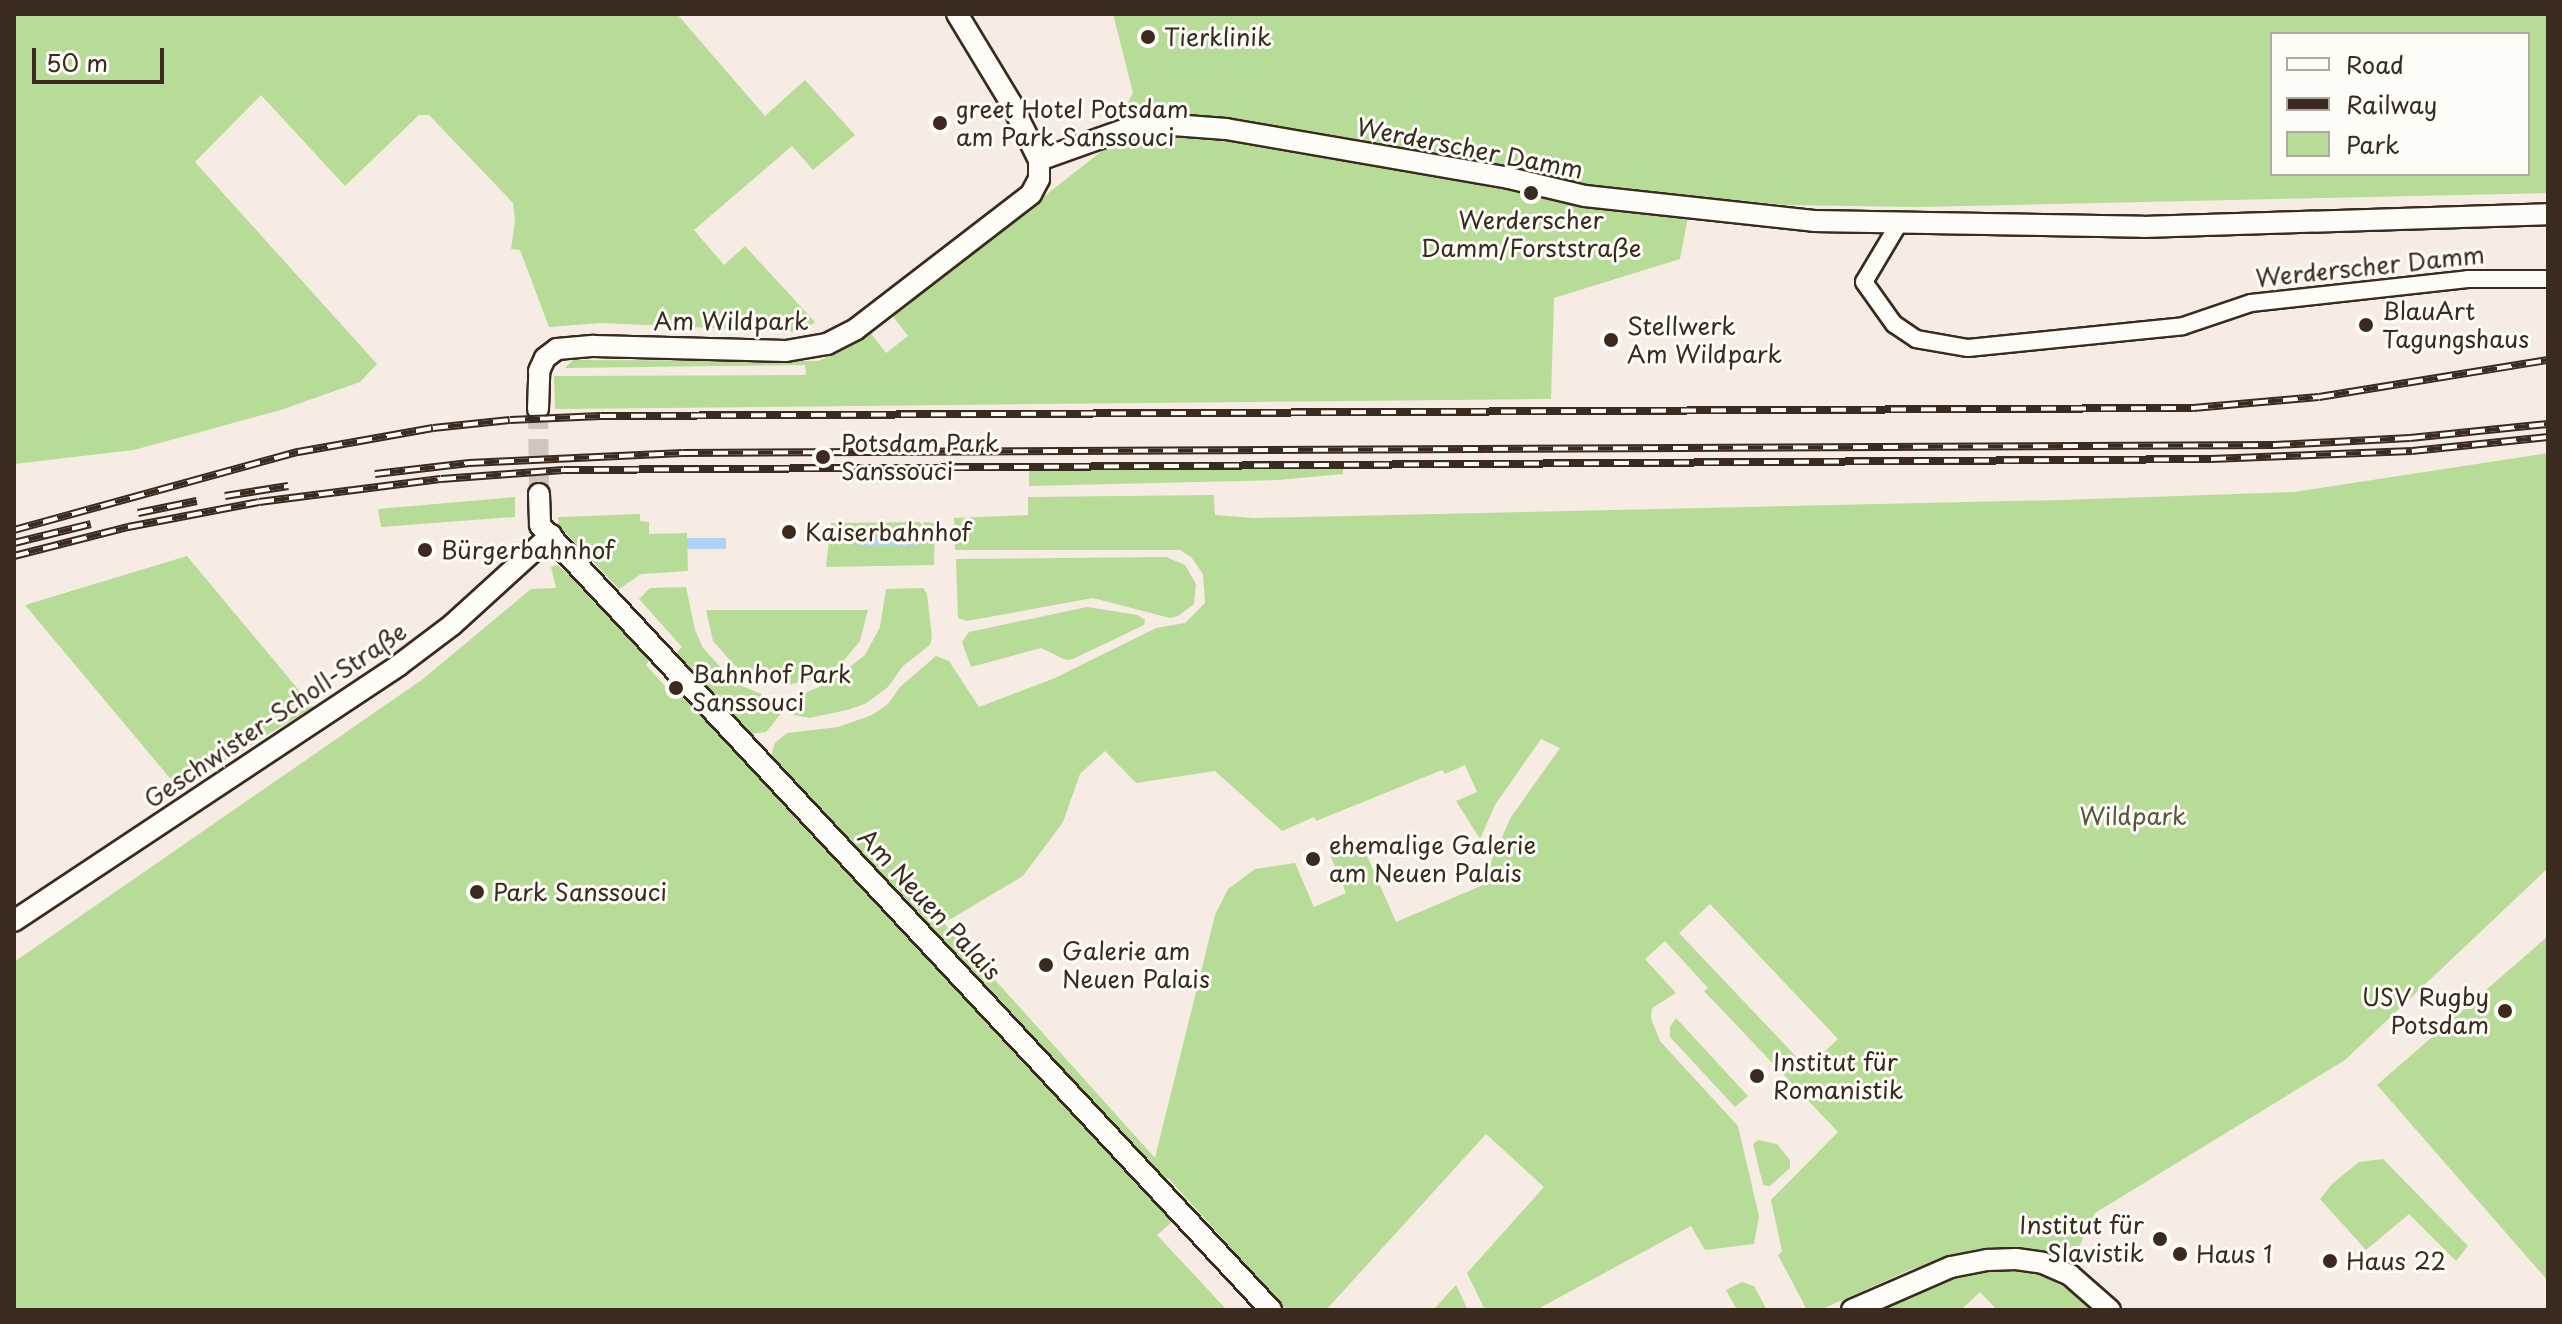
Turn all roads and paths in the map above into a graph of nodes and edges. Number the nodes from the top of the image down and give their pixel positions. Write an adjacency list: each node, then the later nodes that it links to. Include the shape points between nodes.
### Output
1 (957, 14): 2 (street)
2 (1039, 160): 4 (street, Werderscher Damm, via 1129,128 1226,129 1585,196); 6 (street, Am Wildpark, via 1039,179 1031,194 856,329 827,344 786,351 557,349 539,371)
3 (2548, 214): 4 (street, Werderscher Damm, via 2143,227)
4 (1898, 225): 5 (street, Werderscher Damm, via 1864,282 1894,324 1916,339 1968,348 2183,326 2251,303 2468,279)
5 (2548, 279)
6 (538, 409)
7 (539, 494): 8 (street, via 540,525)
8 (551, 535): 9 (street, Geschwister-Scholl-Straße, via 452,625 399,665); 10 (street, Am Neuen Palais)
9 (14, 921)
10 (1271, 1310)
11 (1852, 1310): 12 (street, via 1951,1267 2002,1259 2043,1263 2070,1275)
12 (2110, 1310)

